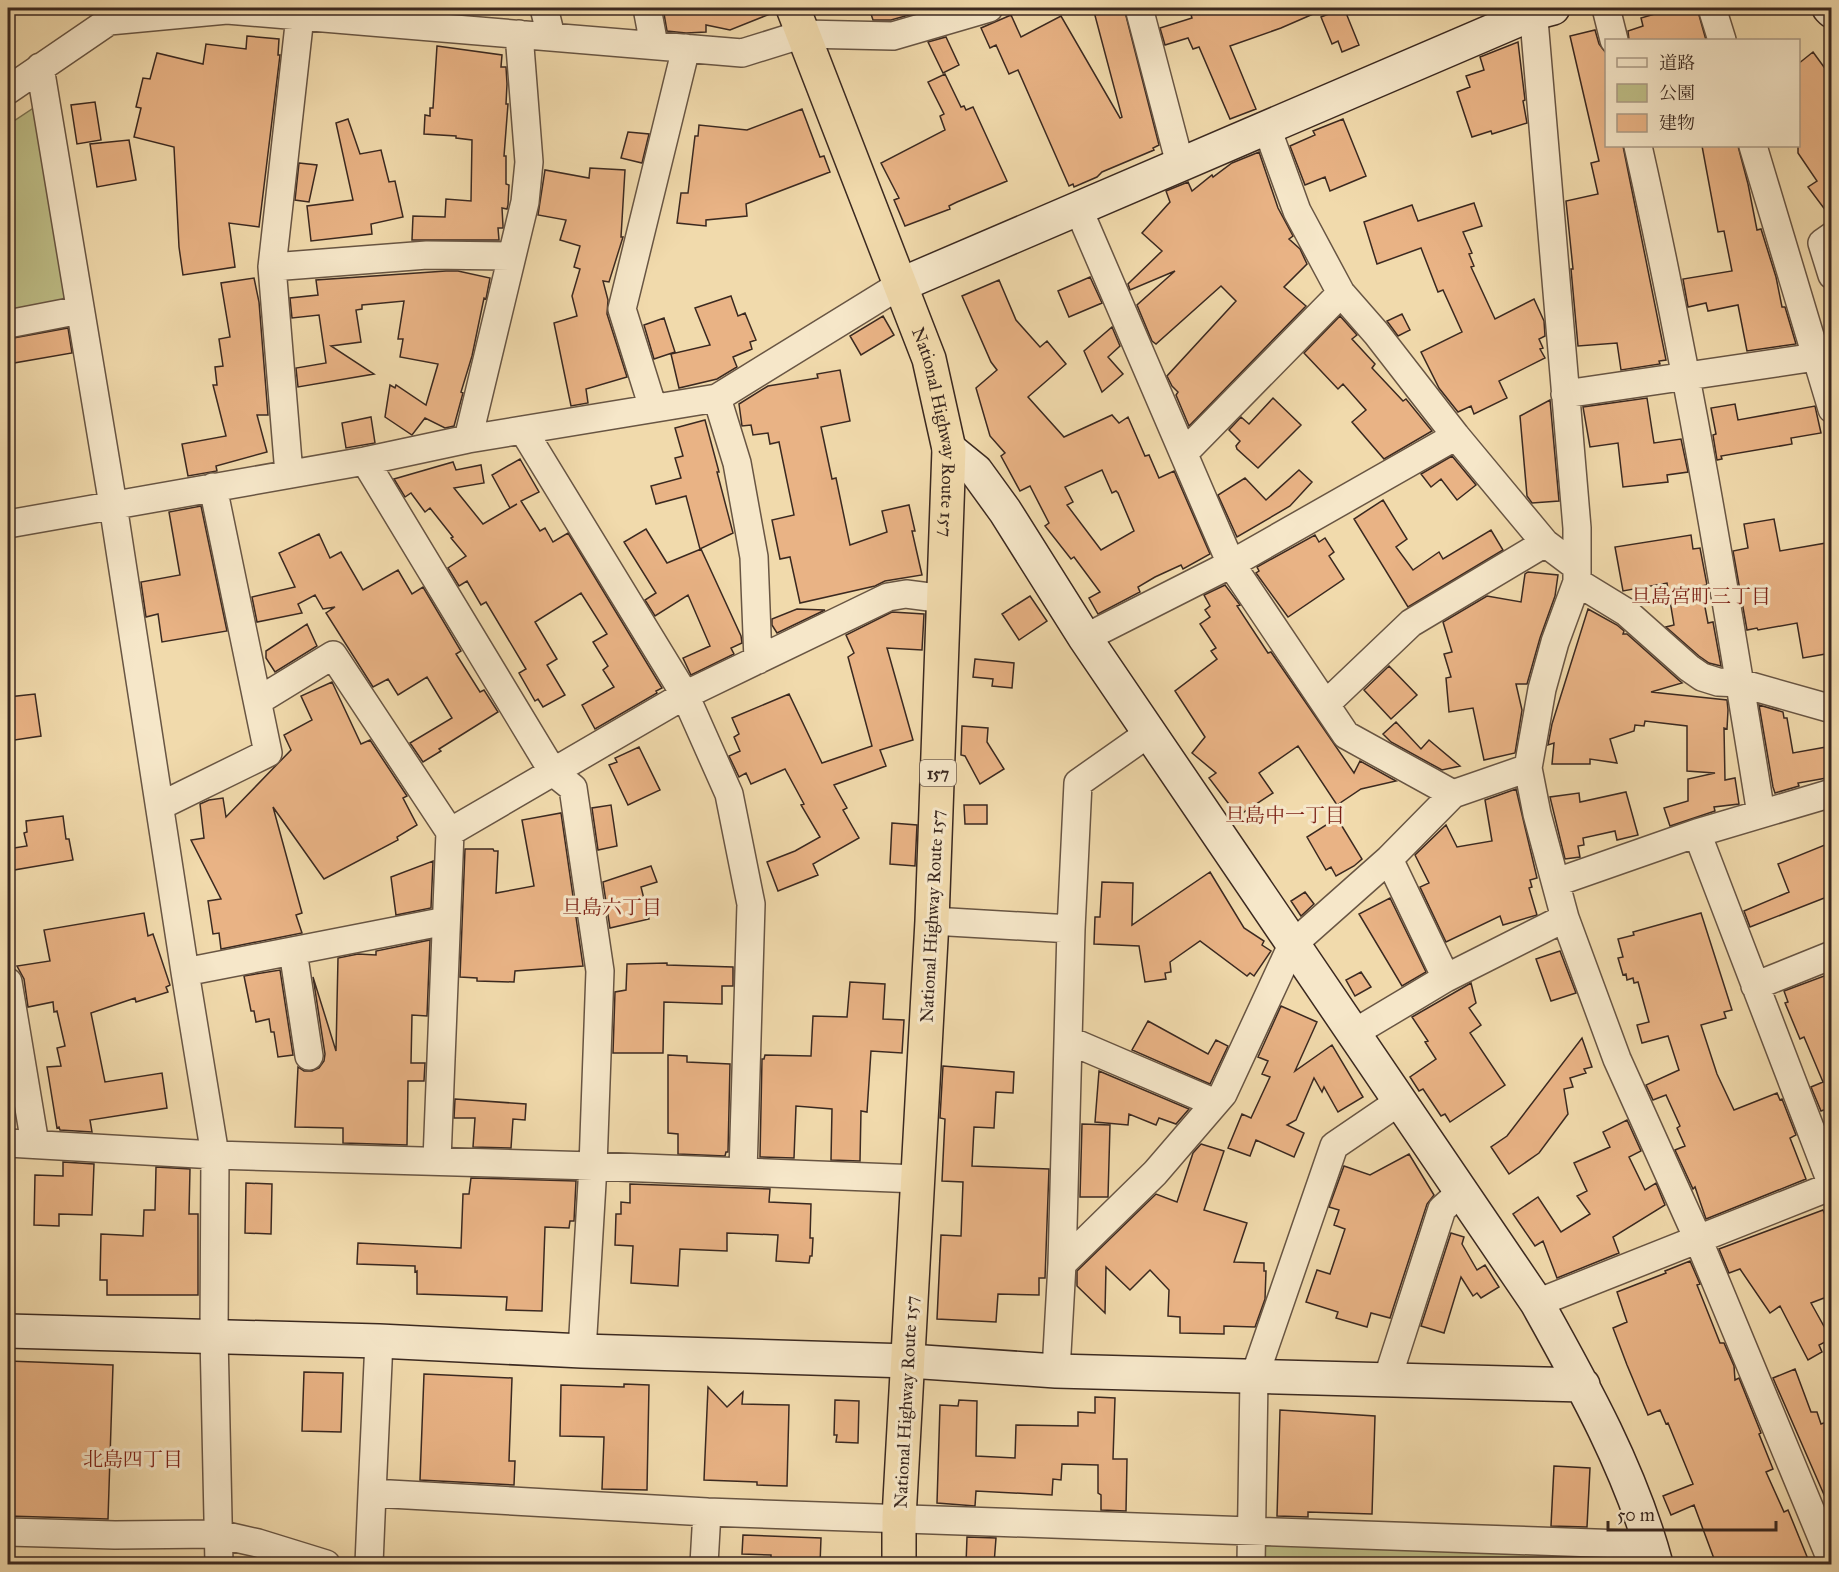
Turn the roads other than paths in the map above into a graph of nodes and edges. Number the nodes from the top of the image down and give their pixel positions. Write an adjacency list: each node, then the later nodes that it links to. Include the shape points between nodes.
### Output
1 (544, 8): 17 (street)
2 (647, 8): 20 (street)
3 (989, 8): 11 (street)
4 (1139, 8): 27 (street)
5 (1606, 8): 18 (street)
6 (1712, 8): 19 (street)
7 (1829, 8): 10 (street)
8 (228, 9): 12 (street); 14 (street)
9 (1540, 9): 24 (street); 39 (street)
10 (1832, 11)
11 (954, 12): 15 (street, via 893,36)
12 (108, 14): 22 (street)
13 (362, 14): 14 (street); 16 (street)
14 (300, 16): 31 (street)
15 (798, 21): 21 (street, via 742,53); 33 (highway, National Highway Route 157 / 157)
16 (519, 34): 17 (street); 30 (street, via 529,162 525,202)
17 (551, 36): 20 (street)
18 (1614, 39)
19 (1722, 39)
20 (654, 45): 21 (street)
21 (686, 48): 41 (street, via 622,309)
22 (40, 67): 23 (street); 35 (street)
23 (8, 88)
24 (1268, 128): 27 (street); 34 (street, via 1297,211)
25 (1638, 147): 38 (street)
26 (1753, 147): 37 (street)
27 (1180, 164): 28 (street)
28 (1078, 207): 33 (street); 47 (street)
29 (1832, 236): 32 (street, via 1822,243)
30 (512, 256): 31 (street, via 427,255); 45 (street)
31 (272, 267): 49 (street)
32 (1832, 275)
33 (900, 285): 40 (street); 46 (highway, National Highway Route 157 / 157, via 929,359)
34 (1341, 293): 44 (street); 47 (street)
35 (80, 310): 36 (street); 51 (street)
36 (8, 324)
37 (1816, 357): 38 (street); 42 (street)
38 (1687, 375): 39 (street); 59 (street)
39 (1565, 394): 55 (street, via 1577,528)
40 (717, 398): 41 (street); 58 (street, via 737,463 754,557)
41 (653, 408): 43 (street)
42 (1832, 410)
43 (523, 430): 45 (street); 60 (street)
44 (1456, 436): 53 (street); 54 (street)
45 (468, 439): 48 (street)
46 (949, 449): 56 (highway, National Highway Route 157 / 157); 57 (street, via 976,471 1005,511)
47 (1184, 453): 54 (street)
48 (365, 461): 49 (street); 66 (street)
49 (289, 474): 50 (street)
50 (213, 487): 51 (street); 61 (street)
51 (113, 505): 52 (street); 69 (street)
52 (8, 524)
53 (1545, 543): 55 (street); 62 (street, via 1411,623)
54 (1231, 564): 57 (street); 62 (street)
55 (1577, 574): 59 (street, via 1702,677); 65 (street, via 1542,689)
56 (945, 599): 58 (street, via 906,594 888,597); 77 (highway, National Highway Route 157 / 157)
57 (1085, 638): 64 (street)
58 (758, 660): 60 (street)
59 (1740, 682): 63 (street); 70 (street)
60 (685, 695): 66 (street); 96 (street, via 729,794 751,904)
61 (258, 701): 69 (street, via 268,753); 71 (street, via 333,655)
62 (1326, 704): 68 (street, via 1346,735)
63 (1832, 709)
64 (1149, 733): 78 (street, via 1078,783); 79 (street)
65 (1528, 768): 68 (street); 74 (street)
66 (553, 772): 71 (street); 95 (street, via 573,788 600,971)
67 (1832, 793): 70 (street)
68 (1453, 794): 73 (street)
69 (160, 806): 82 (street)
70 (1761, 814): 72 (street)
71 (450, 832): 76 (street)
72 (1697, 833): 74 (street); 85 (street)
73 (1389, 860): 79 (street); 83 (street)
74 (1557, 882): 75 (street)
75 (1565, 918): 83 (street); 100 (street, via 1617,1059)
76 (446, 921): 80 (street); 94 (street)
77 (932, 921): 78 (street); 97 (highway, National Highway Route 157 / 157)
78 (1071, 929): 87 (street)
79 (1292, 945): 86 (street); 90 (street, via 1223,1094)
80 (293, 951): 82 (street); 88 (street)
81 (1832, 956): 85 (street)
82 (185, 972): 93 (street)
83 (1446, 978): 86 (street)
84 (8, 982): 92 (street)
85 (1755, 986): 98 (street)
86 (1354, 1033): 89 (street)
87 (1068, 1040): 90 (street); 101 (street)
88 (309, 1056)
89 (1400, 1101): 99 (street); 109 (street, via 1334,1146)
90 (1215, 1103): 101 (street, via 1155,1173)
91 (8, 1143): 92 (street)
92 (35, 1144): 93 (street)
93 (215, 1155): 94 (street); 104 (street)
94 (437, 1160): 95 (street)
95 (593, 1166): 96 (street); 106 (street)
96 (743, 1172): 97 (street)
97 (918, 1179): 107 (highway, National Highway Route 157 / 157)
98 (1832, 1185): 100 (street)
99 (1461, 1192): 102 (street); 110 (street, via 1442,1209)
100 (1698, 1239): 102 (street); 119 (street)
101 (1062, 1264): 108 (street)
102 (1537, 1303): 111 (street)
103 (8, 1331): 104 (street)
104 (214, 1336): 105 (street); 117 (street)
105 (379, 1341): 106 (street); 112 (street)
106 (582, 1351): 107 (street)
107 (909, 1361): 108 (street); 114 (highway, National Highway Route 157 / 157)
108 (1056, 1371): 109 (street)
109 (1254, 1377): 110 (street); 116 (street)
110 (1387, 1380): 111 (street)
111 (1583, 1385): 118 (street, via 1616,1452)
112 (372, 1493): 113 (street); 122 (street)
113 (707, 1512): 114 (street); 123 (street)
114 (899, 1518): 116 (street); 124 (highway, National Highway Route 157 / 157)
115 (8, 1532): 117 (street)
116 (1252, 1532): 118 (street); 125 (street)
117 (218, 1534): 120 (street); 121 (street)
118 (1654, 1555)
119 (1832, 1562)
120 (219, 1564)
121 (326, 1564)
122 (369, 1564)
123 (704, 1564)
124 (899, 1564)
125 (1251, 1564)

